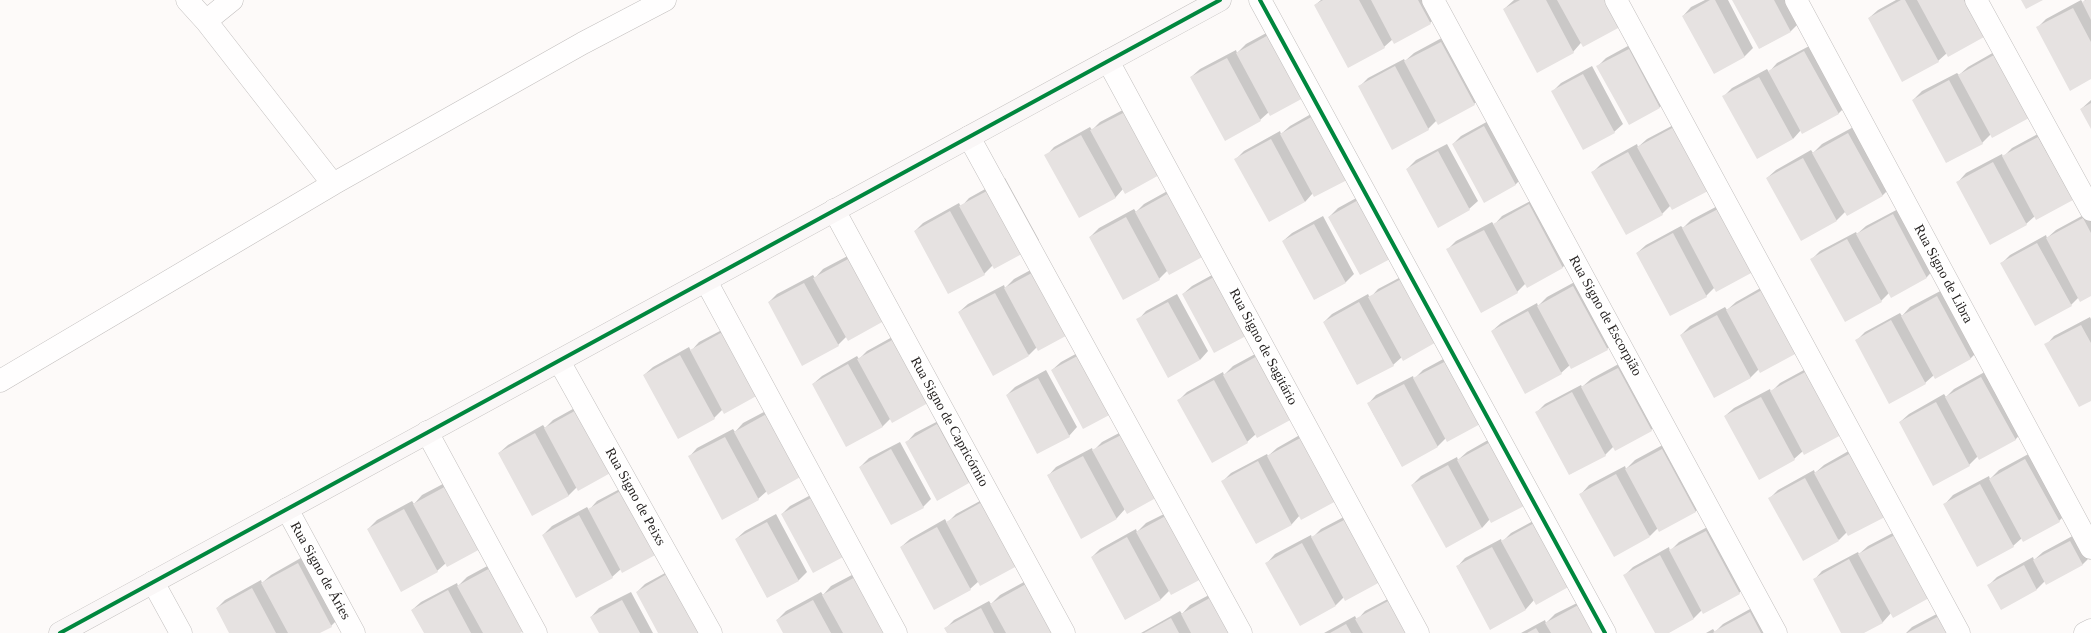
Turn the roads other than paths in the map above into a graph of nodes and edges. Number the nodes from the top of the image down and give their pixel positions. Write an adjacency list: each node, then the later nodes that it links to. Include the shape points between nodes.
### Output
1 (187, 0): 10 (street)
2 (232, 0): 10 (street)
3 (665, 0): 13 (street, via 583,43)
4 (1220, 0): 11 (street)
5 (1260, 0): 33 (street)
6 (1433, 0): 34 (street, Rua Signo de Escorpião)
7 (1616, 0): 35 (street)
8 (1796, 0): 21 (street, Rua Signo de Libra)
9 (1976, 0): 15 (street)
10 (206, 20): 13 (street)
11 (1108, 61): 12 (street); 32 (street, Rua Signo de Sagitário)
12 (969, 137): 14 (street); 31 (street)
13 (333, 184): 18 (street)
14 (834, 210): 16 (street); 30 (street, Rua Signo de Capricórnio)
15 (2091, 210)
16 (706, 281): 17 (street); 29 (street)
17 (559, 361): 19 (street); 28 (street, Rua Signo de Peixs)
18 (0, 381)
19 (427, 432): 20 (street); 27 (street)
20 (286, 509): 22 (street); 26 (street, Rua Signo de Áries)
21 (2091, 548)
22 (153, 582): 24 (street); 25 (street)
23 (2091, 630): 36 (street)
24 (60, 633)
25 (181, 633)
26 (354, 633)
27 (536, 633)
28 (711, 633)
29 (896, 633)
30 (1064, 633)
31 (1241, 633)
32 (1418, 633)
33 (1605, 633)
34 (1776, 633)
35 (1959, 633)
36 (2085, 633)

